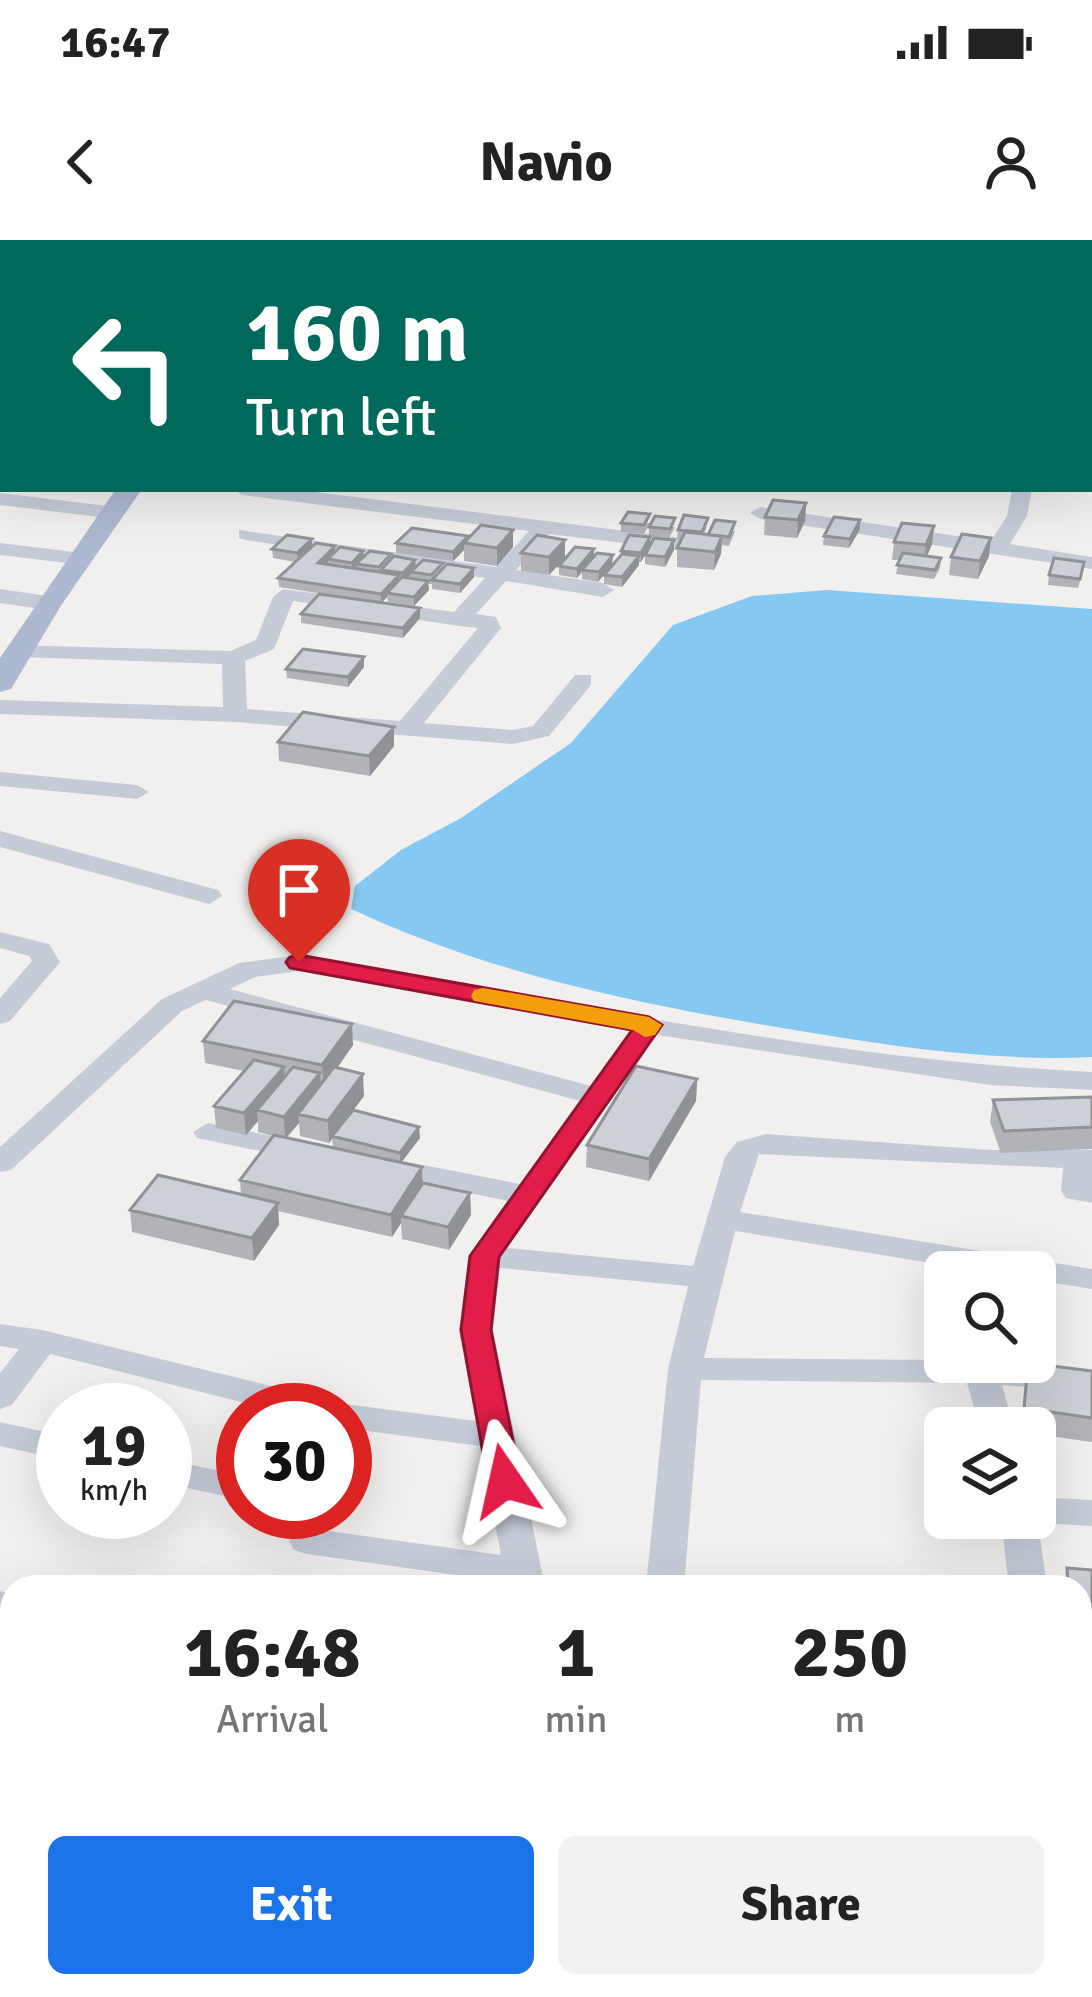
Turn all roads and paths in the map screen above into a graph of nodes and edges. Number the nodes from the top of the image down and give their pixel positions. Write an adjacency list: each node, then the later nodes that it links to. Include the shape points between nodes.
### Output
1 (266, 492): 6 (street)
2 (388, 492): 6 (street)
3 (1021, 492): 12 (street, via 1017,517)
4 (0, 499): 5 (street)
5 (122, 501): 13 (main road)
6 (372, 505): 8 (street)
7 (760, 513): 12 (street)
8 (544, 527): 10 (street); 15 (street)
9 (245, 534): 15 (street)
10 (706, 547)
11 (0, 549): 13 (street)
12 (995, 550): 14 (street)
13 (83, 559): 18 (main road)
14 (1092, 563)
15 (503, 576): 16 (street); 19 (street)
16 (603, 590)
17 (0, 596): 18 (street)
18 (48, 603): 21 (main road)
19 (459, 619): 20 (street, via 291,594 266,644); 25 (street, via 490,628)
20 (245, 654): 21 (street); 24 (street)
21 (6, 671)
22 (583, 680): 25 (street, via 530,736)
23 (0, 707): 24 (street)
24 (235, 715): 25 (street)
25 (405, 730)
26 (0, 779): 27 (street)
27 (136, 792)
28 (0, 839): 29 (street)
29 (209, 896)
30 (0, 940): 32 (street, via 39,950 46,962)
31 (203, 990): 33 (street, via 249,969 299,962); 35 (street); 38 (street, via 172,1005)
32 (0, 1016)
33 (649, 1025): 34 (street, via 990,1076); 35 (street)
34 (1092, 1082)
35 (598, 1097): 40 (street)
36 (208, 1132): 40 (street)
37 (1086, 1160): 39 (street, via 1077,1191); 41 (street, via 766,1143 740,1157)
38 (0, 1163)
39 (1092, 1193)
40 (528, 1195): 42 (street)
41 (723, 1219): 43 (street); 44 (street)
42 (485, 1256): 43 (street); 55 (street, via 476,1330)
43 (706, 1278): 47 (street)
44 (1092, 1279)
45 (0, 1334): 46 (street)
46 (42, 1341): 51 (street); 52 (street)
47 (685, 1369): 48 (street); 63 (street)
48 (924, 1371)
49 (1056, 1378): 50 (street)
50 (1092, 1381)
51 (216, 1386)
52 (0, 1397)
53 (372, 1420): 55 (street)
54 (0, 1434): 56 (street)
55 (496, 1436): 62 (street)
56 (36, 1442)
57 (1056, 1511): 58 (street)
58 (1092, 1513)
59 (1022, 1539): 64 (street)
60 (308, 1541): 61 (street)
61 (501, 1575)
62 (523, 1575)
63 (666, 1575)
64 (1026, 1575)

